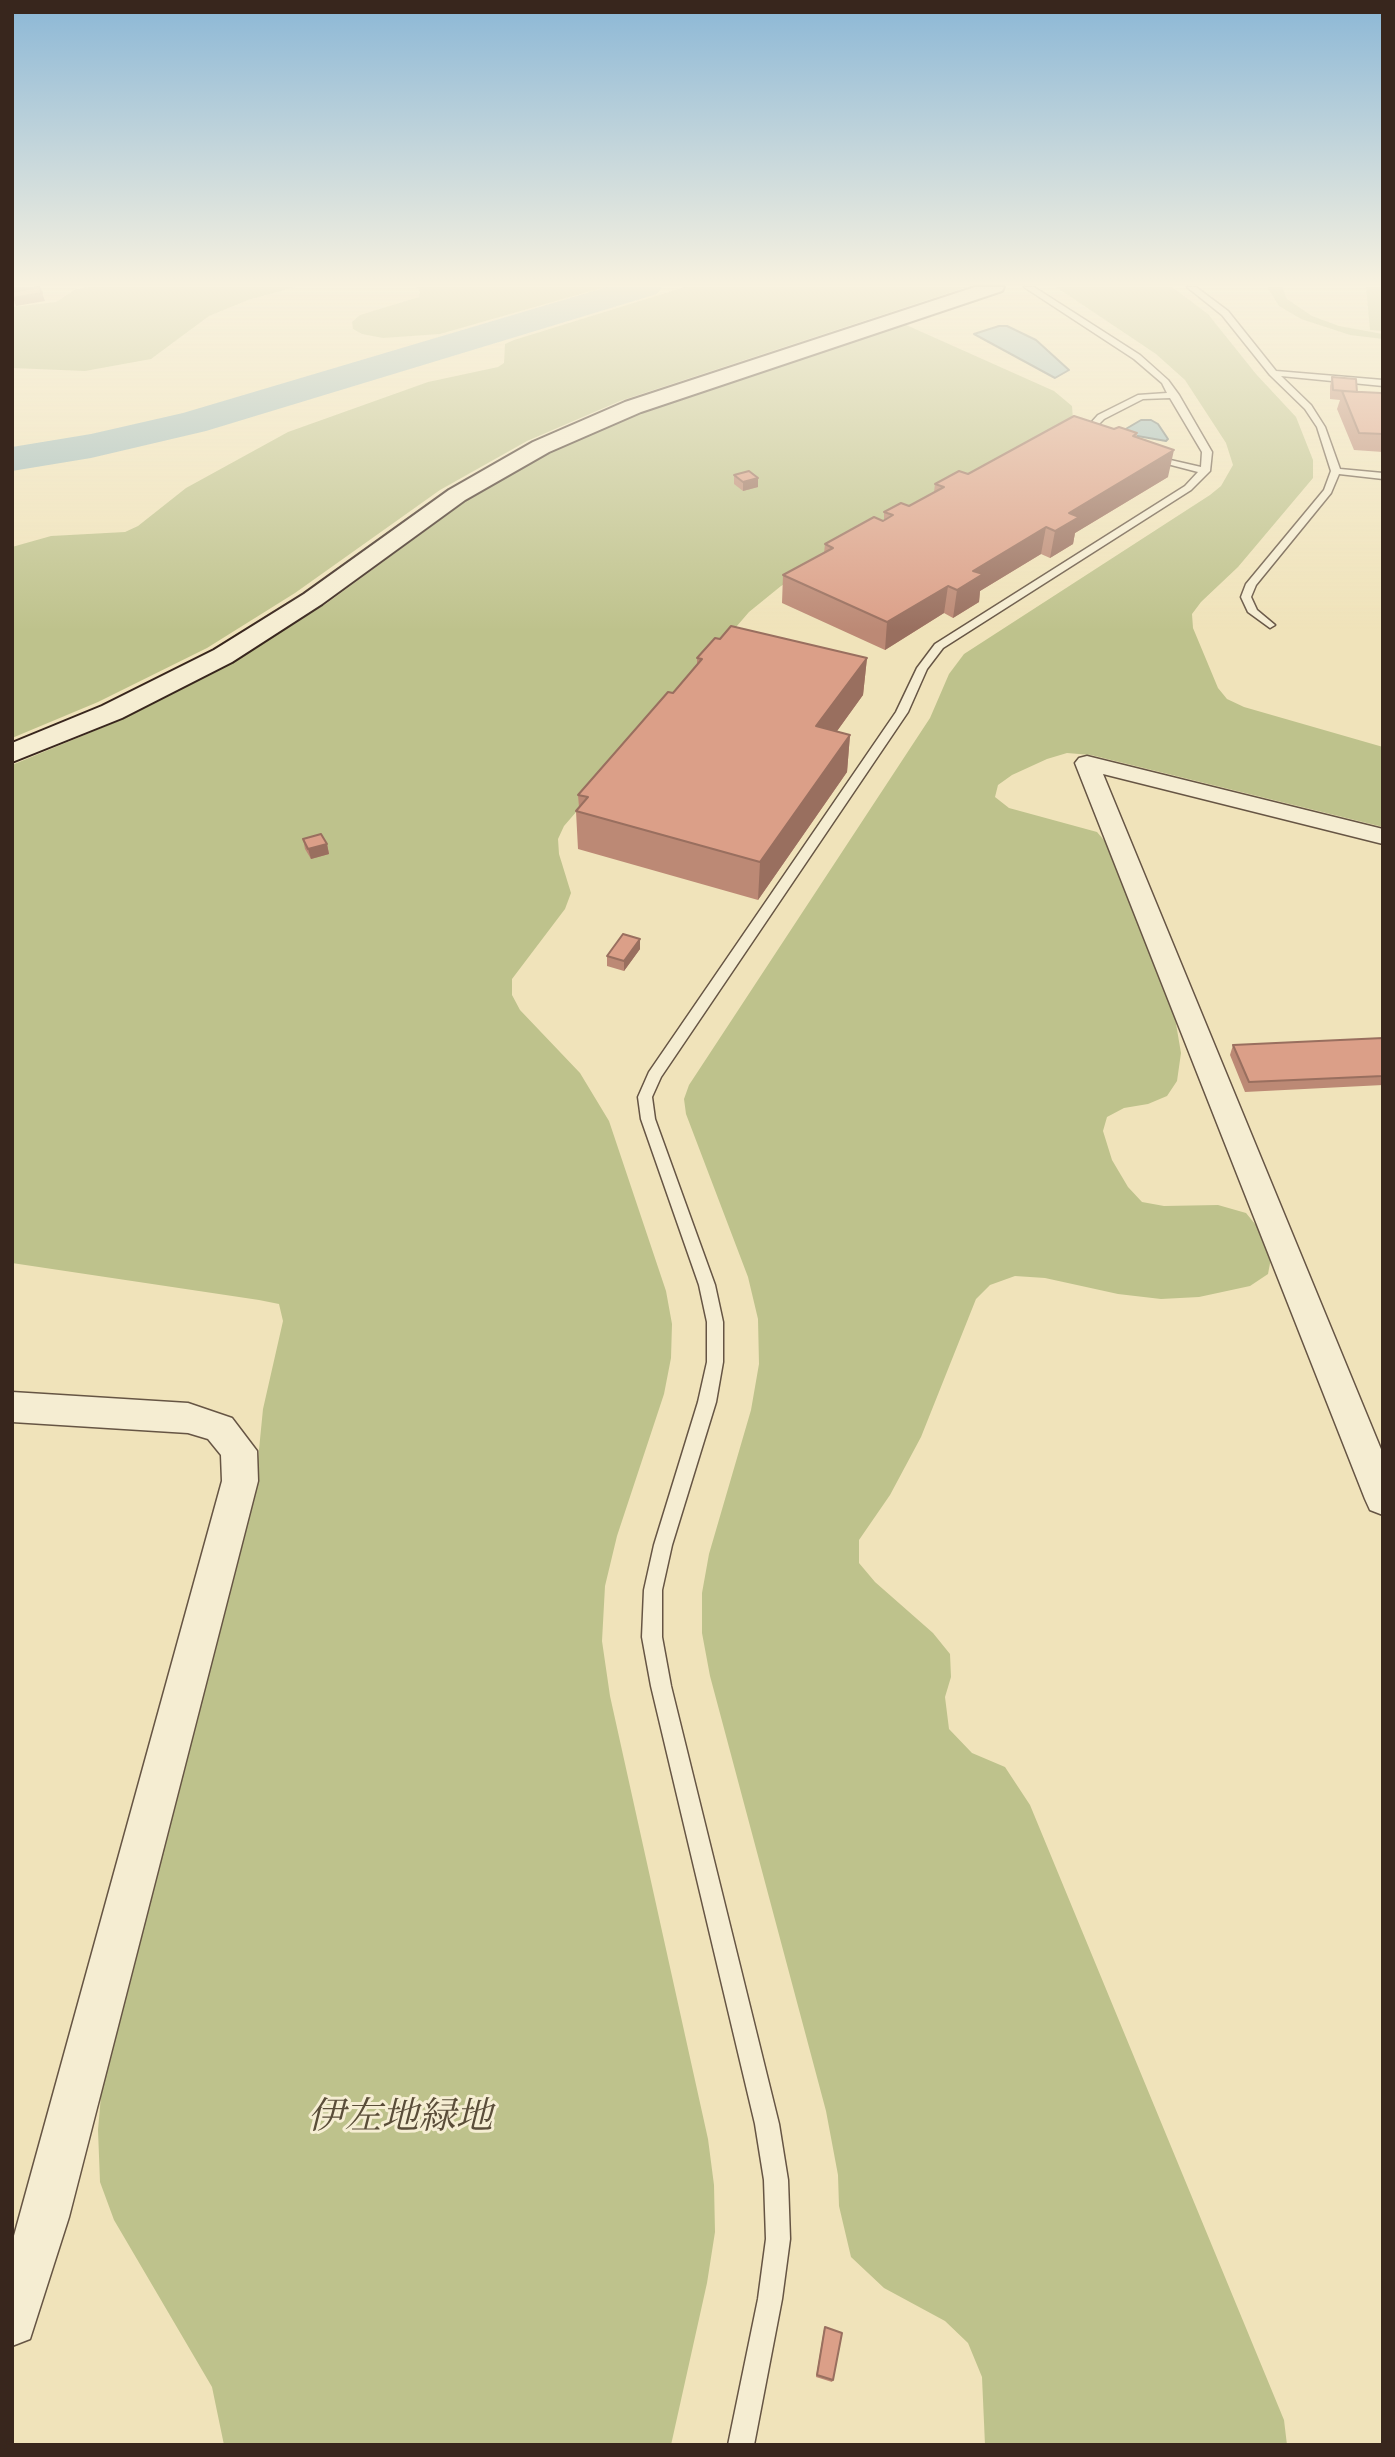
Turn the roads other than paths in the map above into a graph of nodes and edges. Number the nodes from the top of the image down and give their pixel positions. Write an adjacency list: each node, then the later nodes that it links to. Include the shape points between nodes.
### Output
1 (648, 402): 11 (street, via 541,447 457,495 313,599 223,656 112,712)
2 (1132, 402): 5 (lane, via 1095,421 1093,432)
3 (1179, 402): 7 (lane, via 1207,452)
4 (1300, 402): 8 (lane, via 1315,417)
5 (1114, 446)
6 (1147, 457): 7 (lane)
7 (1205, 471): 16 (lane, via 1188,488 939,646 922,668 902,712 654,1076 645,1097 648,1119 707,1284 715,1322 715,1362 707,1402 653,1590 652,1637 768,2124 776,2180 778,2239 770,2300)
8 (1336, 471): 9 (lane); 10 (lane, via 1328,491 1251,584 1246,597 1253,612)
9 (1383, 476)
10 (1270, 625)
11 (12, 753)
12 (1383, 837): 14 (street, via 1087,763)
13 (12, 1407): 15 (street, via 188,1418 220,1428 239,1451 240,1482 45,2217)
14 (1383, 1499)
15 (12, 2321)
16 (741, 2445)

